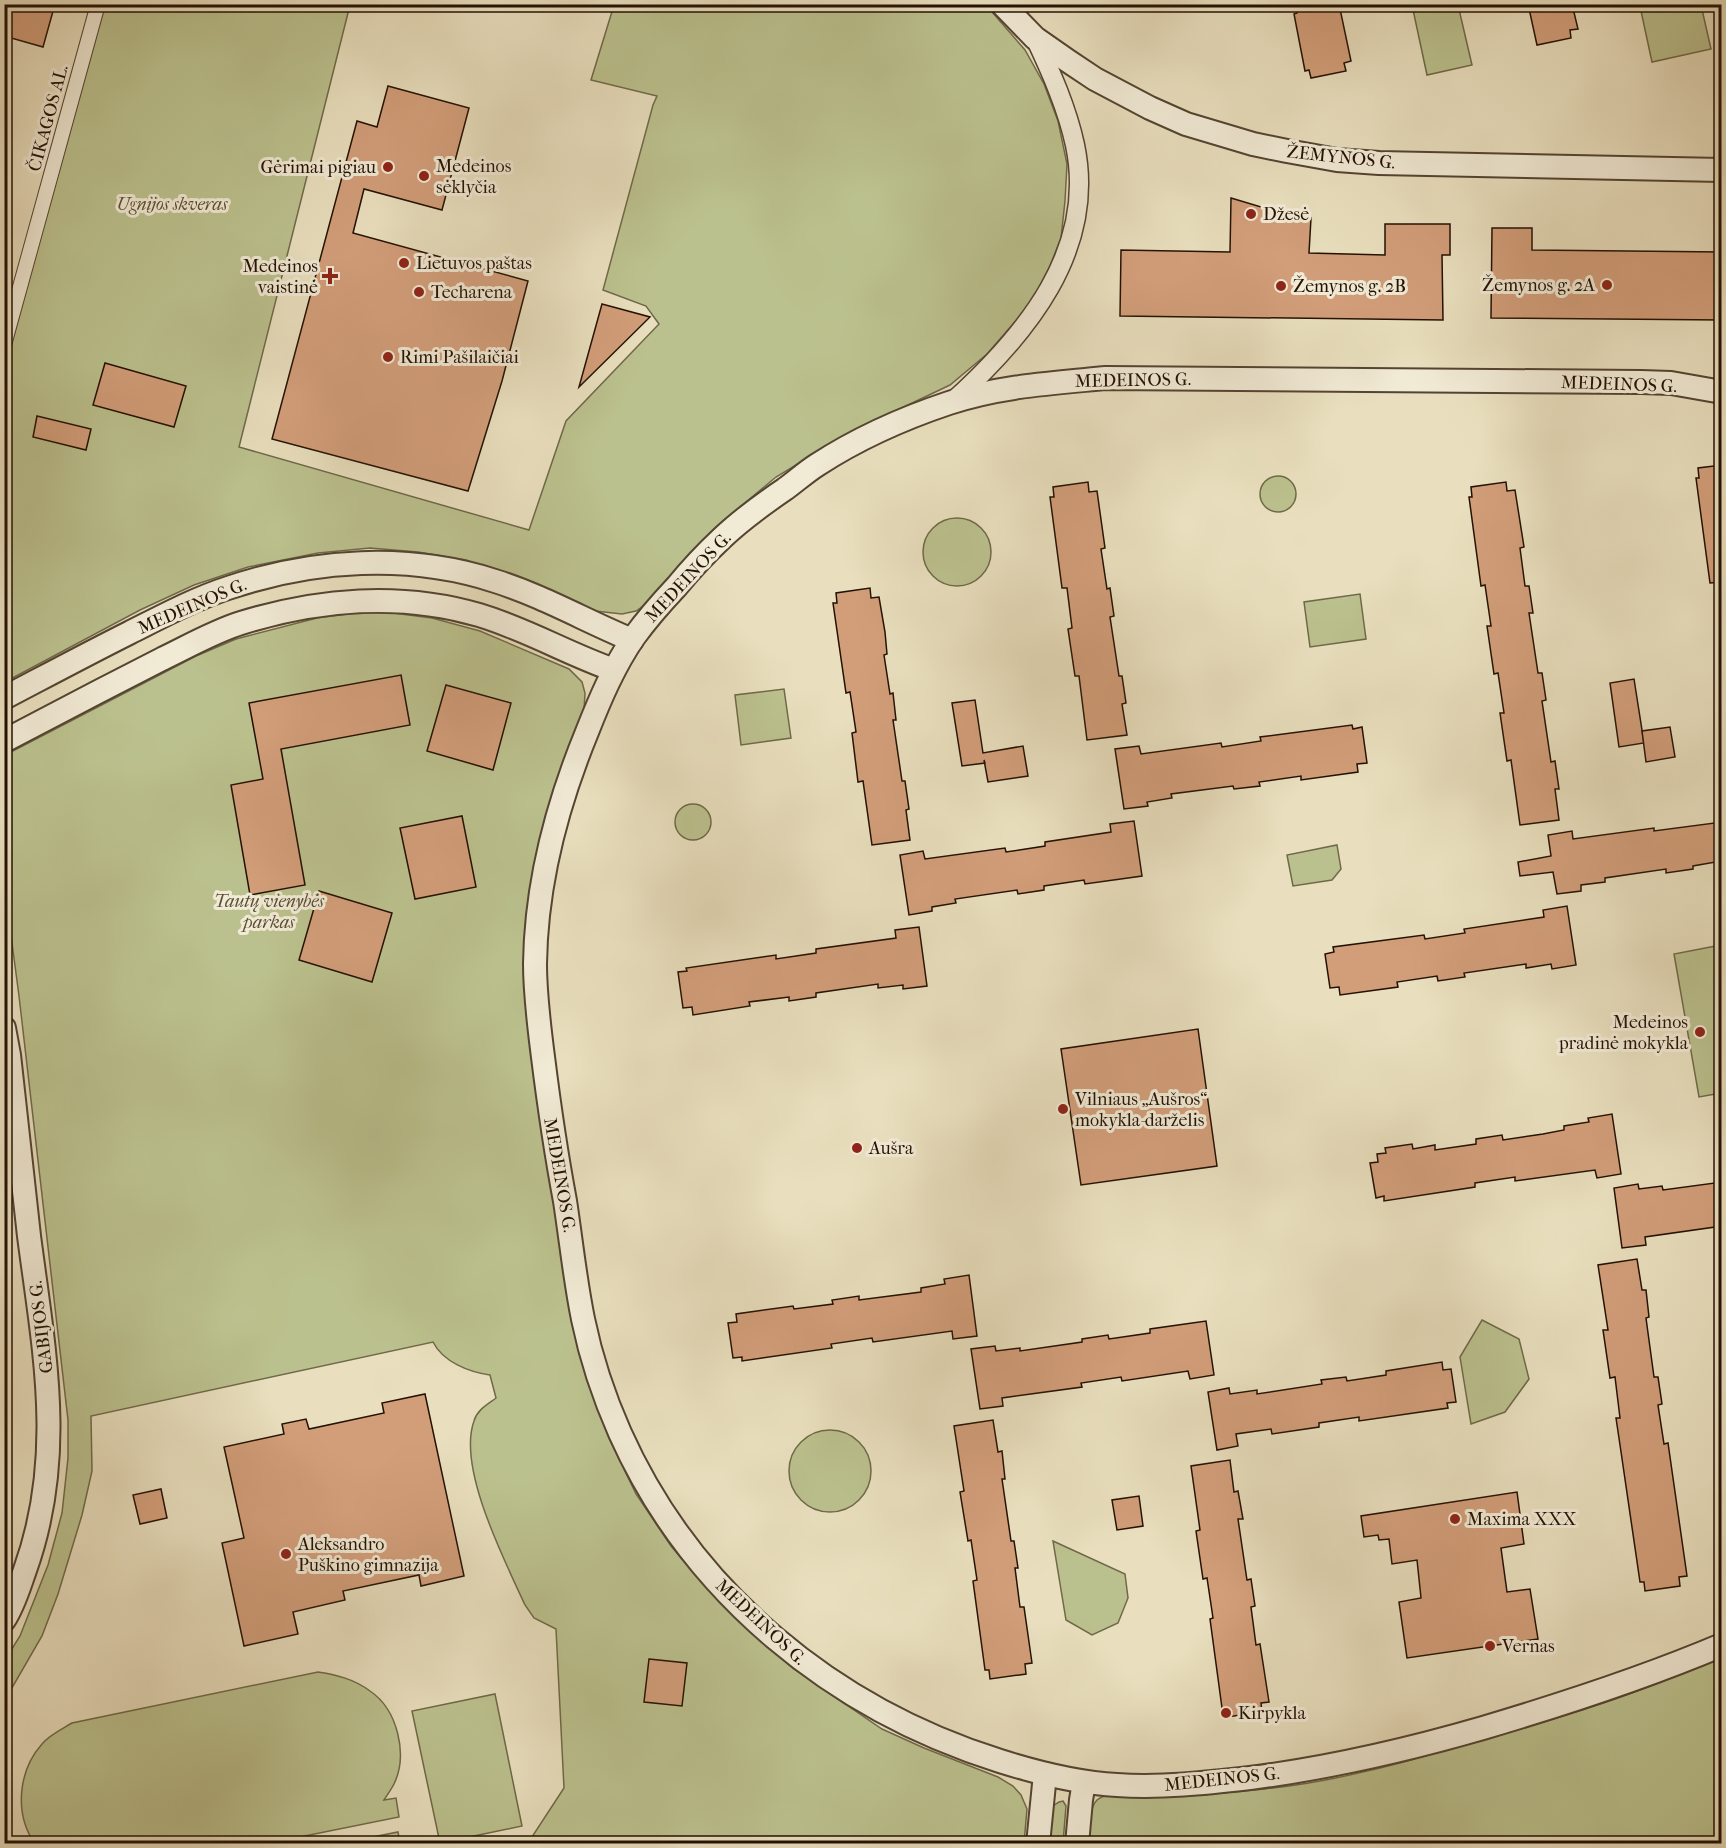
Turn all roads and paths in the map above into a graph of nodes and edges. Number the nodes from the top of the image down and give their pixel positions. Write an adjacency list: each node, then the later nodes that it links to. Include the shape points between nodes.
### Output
1 (98, 4): 5 (street, ČIKAGOS AL.)
2 (1002, 4): 3 (street, ŽEMYNOS G.)
3 (1035, 38): 4 (street, ŽEMYNOS G., via 1095,79 1150,108 1186,124 1287,152 1379,163); 7 (street, via 1075,146 1079,184 1074,230 1060,269 1038,309 985,372)
4 (1722, 170)
5 (4, 345)
6 (1722, 392): 7 (street, MEDEINOS G., via 1641,382 1106,378 1008,388)
7 (952, 402): 8 (street, MEDEINOS G., via 859,441 747,515 687,574)
8 (632, 640): 9 (street, MEDEINOS G.); 10 (street, MEDEINOS G., via 494,580 402,563 357,563 272,575 226,588 152,621)
9 (614, 670): 11 (street, MEDEINOS G., via 479,615 400,601 358,601 238,624); 15 (street, MEDEINOS G., via 574,762 559,811 541,900 535,963 550,1112 584,1321 615,1422 639,1472 691,1551 720,1587 809,1667 915,1729 957,1748)
10 (4, 698)
11 (4, 741)
12 (4, 1028): 13 (street, GABIJOS G., via 44,1337 49,1453 32,1551)
13 (4, 1620)
14 (1722, 1645): 16 (street, MEDEINOS G., via 1518,1718 1322,1767 1202,1783 1147,1786)
15 (1045, 1774): 16 (street, MEDEINOS G.); 17 (street)
16 (1084, 1782): 18 (street)
17 (1038, 1844)
18 (1077, 1844)

